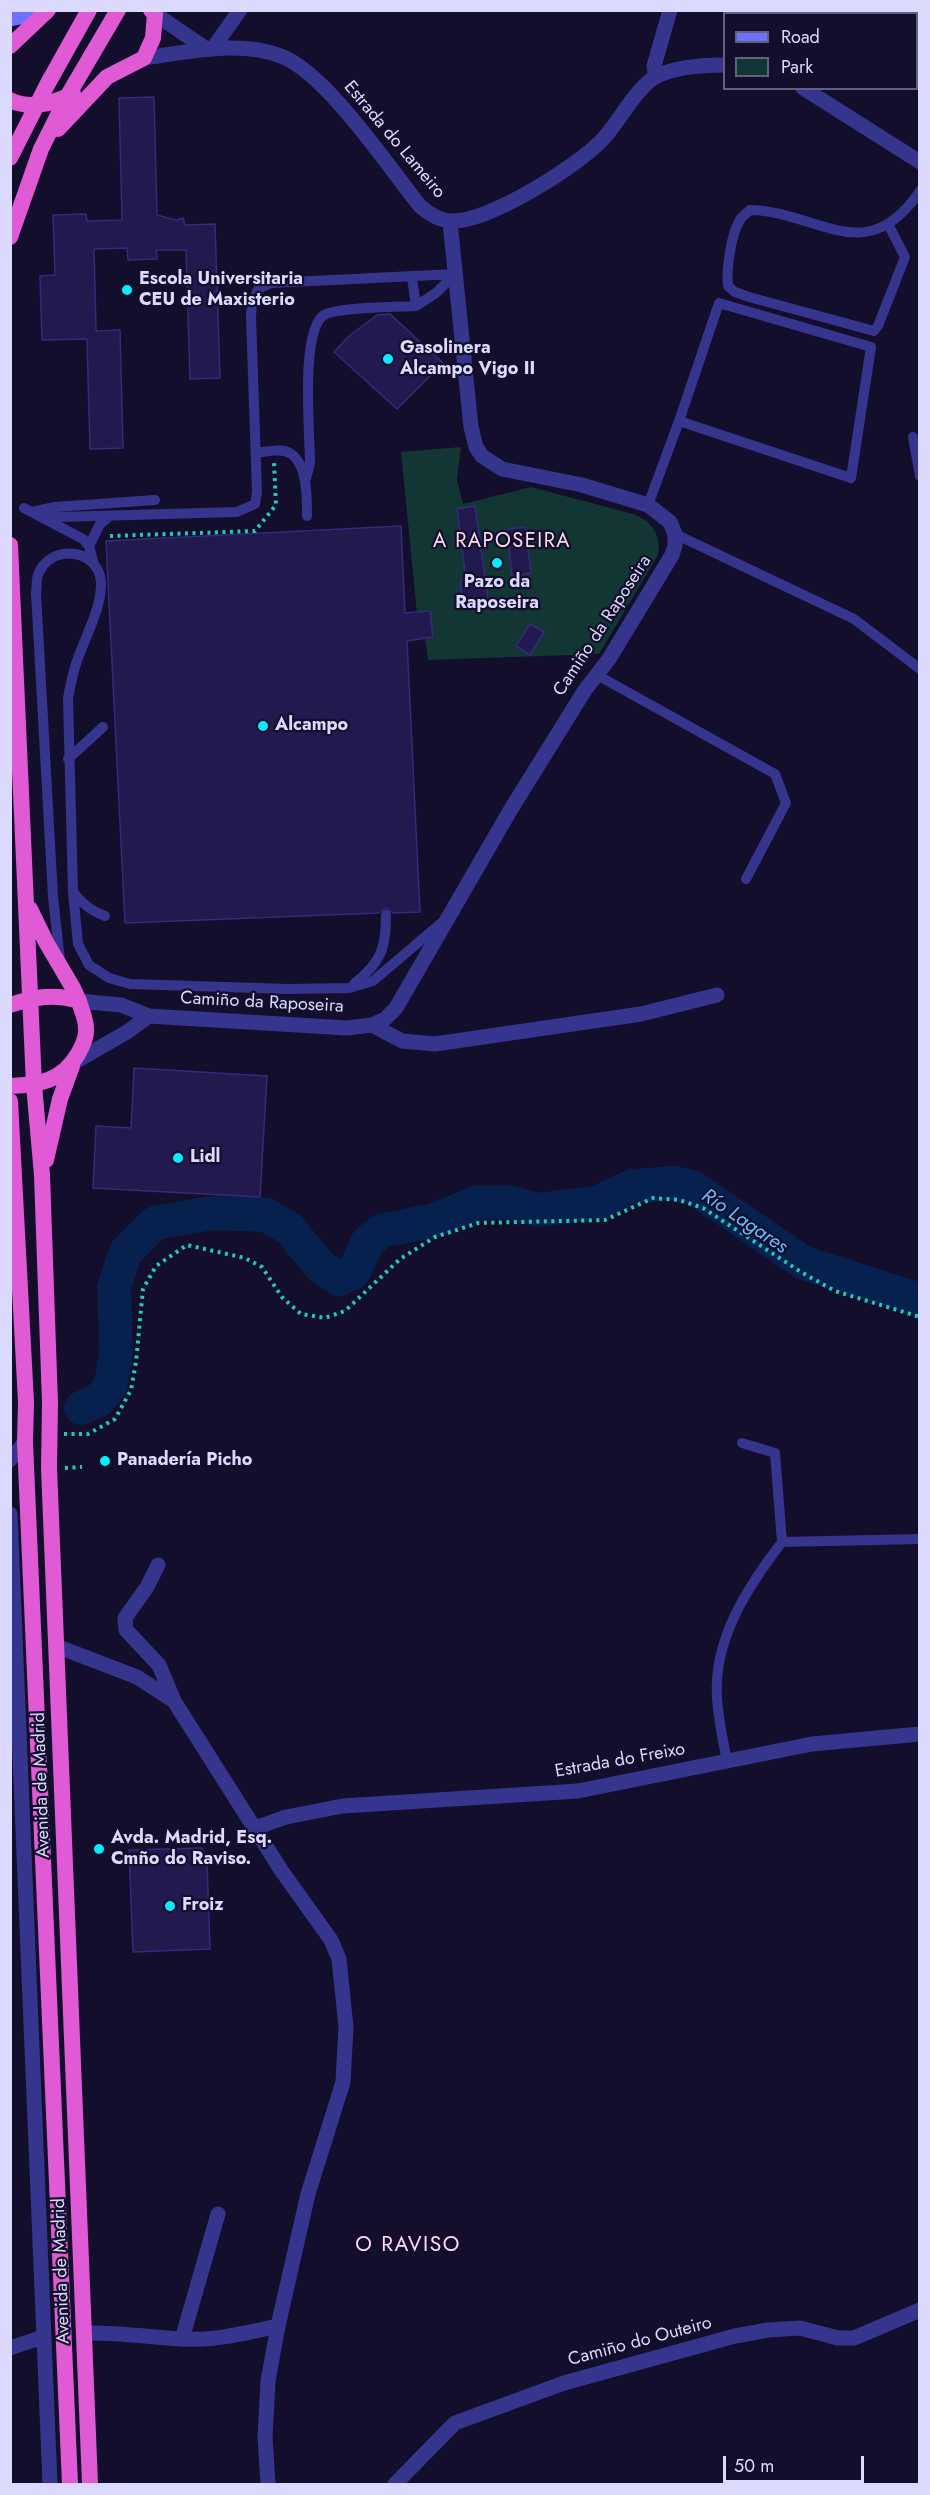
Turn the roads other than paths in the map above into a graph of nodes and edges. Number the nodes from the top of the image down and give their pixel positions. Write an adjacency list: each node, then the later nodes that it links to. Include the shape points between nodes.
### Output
1 (89, 10): 17 (highway)
2 (118, 10): 15 (highway)
3 (240, 10): 9 (street)
4 (670, 10): 13 (street, via 654,66)
5 (49, 11): 7 (main road); 8 (highway)
6 (155, 12): 9 (street); 10 (highway, via 153,38)
7 (10, 19)
8 (10, 46)
9 (209, 48): 10 (street, Estrada do Lameiro); 22 (street, Estrada do Lameiro, via 257,51 296,63 320,83 420,206)
10 (144, 58): 12 (highway)
11 (723, 65): 13 (street, Estrada do Lameiro, via 682,69)
12 (107, 77): 15 (highway); 18 (highway)
13 (656, 77): 22 (street, Estrada do Lameiro, via 603,139 567,169 494,210)
14 (806, 90): 20 (street)
15 (67, 97): 17 (highway); 18 (highway)
16 (10, 100): 17 (highway)
17 (35, 106): 19 (highway)
18 (40, 149): 24 (highway)
19 (10, 158)
20 (920, 162)
21 (920, 191): 23 (lane, via 906,210)
22 (450, 222): 25 (street)
23 (888, 224): 23 (lane, via 862,233 840,232 764,210 750,210 740,219 735,232 728,286 749,297 874,331 905,257)
24 (10, 237)
25 (455, 274): 26 (lane); 27 (lane); 34 (street, via 471,427 482,456 502,469 582,485)
26 (412, 277): 27 (lane); 30 (lane, via 270,283 258,289 251,317)
27 (416, 306): 32 (lane, via 340,311 324,315 313,330 309,353 310,463)
28 (679, 421): 28 (lane, via 851,478 871,347 719,303); 34 (lane)
29 (913, 437): 31 (lane)
30 (256, 453): 32 (lane, via 283,451 293,455); 36 (lane, via 257,492 255,504 248,508 237,512)
31 (920, 476)
32 (306, 479): 37 (lane)
33 (155, 500): 35 (lane)
34 (648, 505): 38 (street, via 670,522)
35 (28, 510): 36 (lane, via 59,518); 40 (lane)
36 (110, 516): 40 (lane, via 100,524)
37 (307, 516)
38 (675, 534): 42 (lane, via 854,619); 43 (street, Camiño da Raposeira, via 672,555)
39 (10, 545): 48 (highway)
40 (89, 546): 41 (lane)
41 (94, 566): 45 (lane, via 101,581 68,698); 52 (lane, via 78,554 63,553 51,558 38,575 36,593)
42 (920, 669)
43 (597, 675): 46 (lane, via 775,774 786,803); 51 (street, Camiño da Raposeira)
44 (103, 727): 45 (lane)
45 (68, 759): 47 (lane)
46 (746, 879)
47 (73, 892): 50 (lane, via 92,911); 53 (lane, via 78,944 89,965 109,978 130,984)
48 (27, 901): 52 (highway); 55 (highway)
49 (386, 915): 53 (lane, via 386,942 379,956)
50 (105, 916)
51 (447, 918): 53 (lane, via 373,981); 59 (street, Camiño da Raposeira, via 396,1008)
52 (60, 967): 56 (highway)
53 (349, 988)
54 (717, 995): 59 (street, via 641,1014 435,1044 402,1041)
55 (32, 998): 56 (highway, via 56,995); 57 (highway); 61 (highway, Avenida de Madrid)
56 (78, 1001): 58 (street, Camiño da Raposeira, via 121,1005); 60 (highway, via 87,1029)
57 (10, 1005)
58 (149, 1016): 59 (street, Camiño da Raposeira, via 316,1027); 60 (street)
59 (372, 1025)
60 (73, 1063): 61 (highway, via 50,1081); 65 (highway)
61 (34, 1085): 62 (highway); 65 (highway, Avenida de Madrid)
62 (10, 1086)
63 (10, 1101): 64 (highway, Avenida de Madrid)
64 (12, 1171): 66 (highway, Avenida de Madrid)
65 (42, 1175): 74 (highway, Avenida de Madrid)
66 (25, 1442): 68 (street); 87 (highway, Avenida de Madrid)
67 (742, 1443): 71 (lane, via 775,1453)
68 (10, 1460)
69 (10, 1514): 73 (street)
70 (920, 1539): 71 (lane)
71 (782, 1542): 77 (lane, via 755,1577 738,1609 718,1673 717,1696)
72 (158, 1565): 75 (street, via 125,1618 126,1630 159,1665)
73 (12, 1624): 83 (street)
74 (56, 1646): 75 (street, via 137,1677); 82 (highway, Avenida de Madrid)
75 (174, 1701): 78 (street)
76 (920, 1734): 77 (street, Estrada do Freixo, via 812,1744)
77 (727, 1761): 78 (street, Estrada do Freixo, via 578,1791 343,1806 286,1817)
78 (255, 1828): 81 (street, via 331,1940 339,1959 346,2026 343,2082 308,2194)
79 (218, 2214): 84 (street)
80 (920, 2310): 90 (street, Camiño do Outeiro, via 855,2338 838,2338 800,2328 768,2330 564,2383 455,2423)
81 (278, 2326): 84 (street, via 221,2338); 89 (street, via 268,2381)
82 (84, 2333): 84 (street, via 117,2332); 88 (highway, Avenida de Madrid)
83 (43, 2337): 85 (street); 86 (street)
84 (182, 2339)
85 (10, 2348)
86 (50, 2484)
87 (70, 2484)
88 (90, 2484)
89 (268, 2484)
90 (395, 2484)

